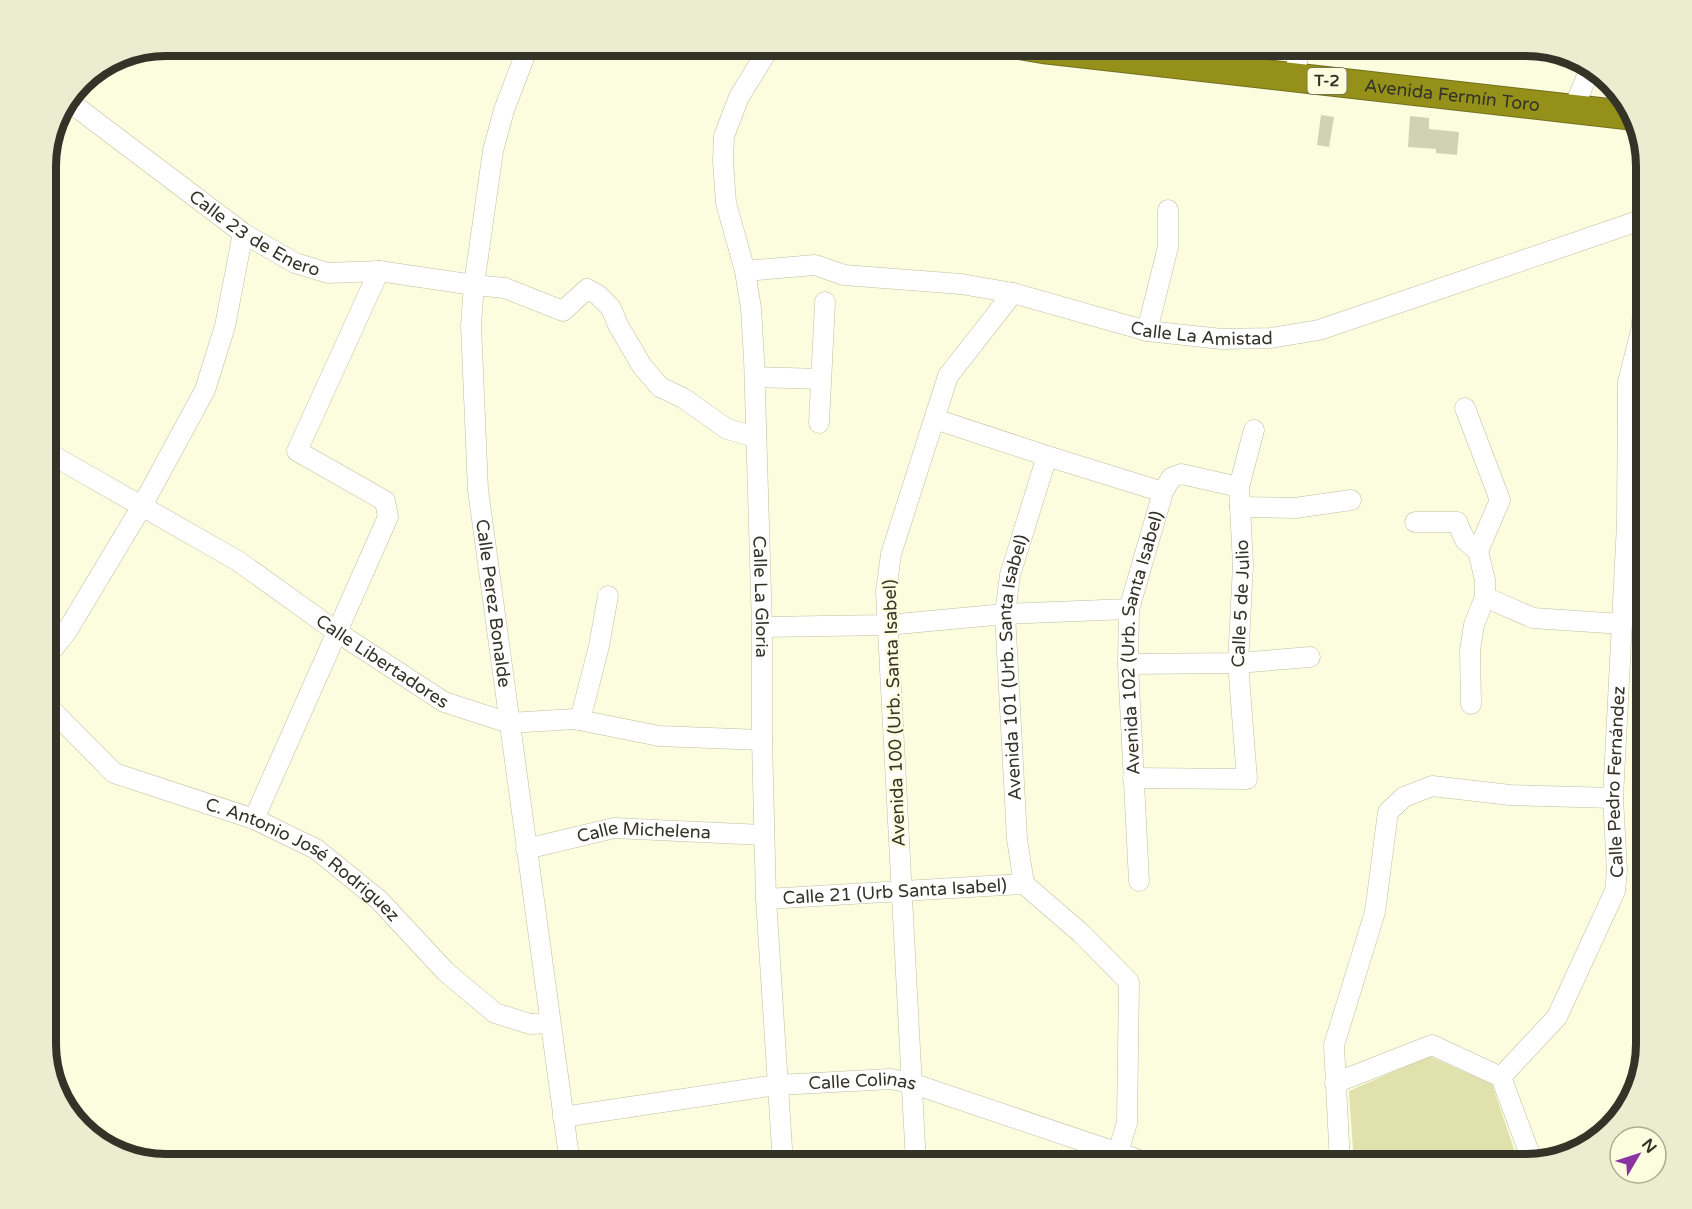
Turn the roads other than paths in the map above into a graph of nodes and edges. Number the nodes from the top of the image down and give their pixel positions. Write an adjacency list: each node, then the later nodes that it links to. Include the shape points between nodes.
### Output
1 (525, 56): 15 (street, Calle Perez Bonalde, via 493,151)
2 (764, 56): 14 (street, Calle La Gloria, via 739,97 724,136 726,202)
3 (1104, 56): 6 (highway, Avenida Fermín Toro / T-2)
4 (1298, 56): 6 (street)
5 (1589, 74): 8 (street)
6 (1295, 78): 8 (highway, Avenida Fermín Toro / T-2)
7 (74, 105): 12 (street, Calle 23 de Enero)
8 (1573, 109): 9 (highway, Avenida Fermín Toro / T-2)
9 (1624, 115)
10 (1168, 210): 18 (street, via 1168,247)
11 (1636, 222): 18 (street, Calle La Amistad, via 1320,330 1271,338 1222,339)
12 (243, 233): 13 (street, Calle 23 de Enero, via 296,262 328,273); 34 (street, via 225,326 205,390)
13 (379, 271): 15 (street, Calle 23 de Enero); 45 (street, via 297,452 385,501 388,517)
14 (746, 271): 16 (street, Calle La Amistad, via 815,266 843,275 961,284); 20 (street, Calle La Gloria)
15 (474, 285): 26 (street, Calle 23 de Enero, via 505,288 563,311 587,289 598,294 611,308 642,366 660,387 728,429); 53 (street, Calle Perez Bonalde, via 471,325 478,490)
16 (1013, 293): 18 (street, Calle La Amistad); 23 (street, Avenida 100 (Urb. Santa Isabel), via 948,376)
17 (825, 302): 21 (street)
18 (1147, 331)
19 (1636, 351): 27 (street, Calle Pedro Fernández, via 1628,382)
20 (755, 377): 21 (street); 26 (street, Calle La Gloria)
21 (821, 379): 24 (street)
22 (1465, 408): 37 (street, via 1500,500)
23 (935, 419): 29 (street); 43 (street, Avenida 100 (Urb. Santa Isabel), via 891,554)
24 (819, 423)
25 (1254, 430): 31 (street, Calle 5 de Julio)
26 (756, 437): 44 (street, Calle La Gloria)
27 (1628, 449): 28 (street); 42 (street, Calle Pedro Fernández)
28 (1636, 453)
29 (1047, 456): 32 (street); 41 (street, Avenida 101 (Urb. Santa Isabel), via 1010,575)
30 (56, 457): 34 (street, Calle Libertadores)
31 (1239, 487): 32 (street, Avenida 102 (Urb. Santa Isabel), via 1181,474 1171,478); 35 (street, Calle 5 de Julio)
32 (1163, 492): 40 (street, Avenida 102 (Urb. Santa Isabel))
33 (1351, 500): 35 (street, via 1295,508)
34 (142, 506): 45 (street, Calle Libertadores, via 238,561); 46 (street)
35 (1240, 507): 48 (street, Calle 5 de Julio, via 1243,565)
36 (1415, 522): 37 (street, via 1457,522 1465,540)
37 (1478, 551): 39 (street)
38 (608, 596): 52 (street)
39 (1485, 597): 42 (street, via 1533,618); 50 (street, via 1474,624 1470,650)
40 (1129, 609): 41 (street); 49 (street, Avenida 102 (Urb. Santa Isabel))
41 (1005, 614): 43 (street); 61 (street, Avenida 101 (Urb. Santa Isabel), via 1017,839)
42 (1622, 624): 56 (street, Calle Pedro Fernández)
43 (887, 625): 44 (street); 62 (street, Avenida 100 (Urb. Santa Isabel))
44 (762, 627): 54 (street, Calle La Gloria)
45 (338, 632): 53 (street, Calle Libertadores, via 444,702); 57 (street)
46 (56, 645)
47 (1310, 657): 48 (street)
48 (1238, 663): 49 (street); 55 (street, Calle 5 de Julio, via 1247,779)
49 (1128, 664): 55 (street, Avenida 102 (Urb. Santa Isabel))
50 (1471, 704)
51 (56, 714): 57 (street, C. Antonio José Rodriguez, via 114,773)
52 (580, 720): 53 (street, Calle Libertadores); 54 (street, Calle Libertadores, via 659,736)
53 (509, 723): 59 (street, Calle Perez Bonalde)
54 (762, 740): 58 (street, Calle La Gloria)
55 (1133, 778): 60 (street, Avenida 102 (Urb. Santa Isabel))
56 (1613, 798): 65 (street, Calle Pedro Fernández, via 1615,891 1557,1017); 67 (street, via 1510,795 1432,786 1404,797 1388,812 1375,912 1334,1045)
57 (254, 819): 64 (street, C. Antonio José Rodriguez, via 316,849 379,900 446,972 495,1013 530,1024)
58 (764, 835): 59 (street, Calle Michelena, via 614,828); 63 (street, Calle La Gloria)
59 (526, 849): 64 (street, Calle Perez Bonalde)
60 (1139, 881)
61 (1024, 884): 62 (street, Calle 21 (Urb Santa Isabel)); 70 (street, via 1082,934 1129,982 1127,1123)
62 (901, 891): 63 (street, Calle 21 (Urb Santa Isabel)); 66 (street, Avenida 100 (Urb. Santa Isabel))
63 (766, 899): 68 (street, Calle La Gloria)
64 (550, 1023): 69 (street, Calle Perez Bonalde)
65 (1501, 1077): 67 (street, via 1432,1045); 76 (street)
66 (911, 1083): 68 (street, Calle Colinas, via 891,1079); 70 (street, Calle Colinas); 73 (street, Avenida 100 (Urb. Santa Isabel))
67 (1335, 1083): 75 (street)
68 (777, 1085): 69 (street, Calle Colinas); 72 (street, Calle La Gloria)
69 (563, 1117): 71 (street, Calle Perez Bonalde)
70 (1118, 1152): 74 (street, Calle Colinas)
71 (569, 1154)
72 (782, 1154)
73 (915, 1154)
74 (1124, 1154)
75 (1339, 1154)
76 (1530, 1154)

